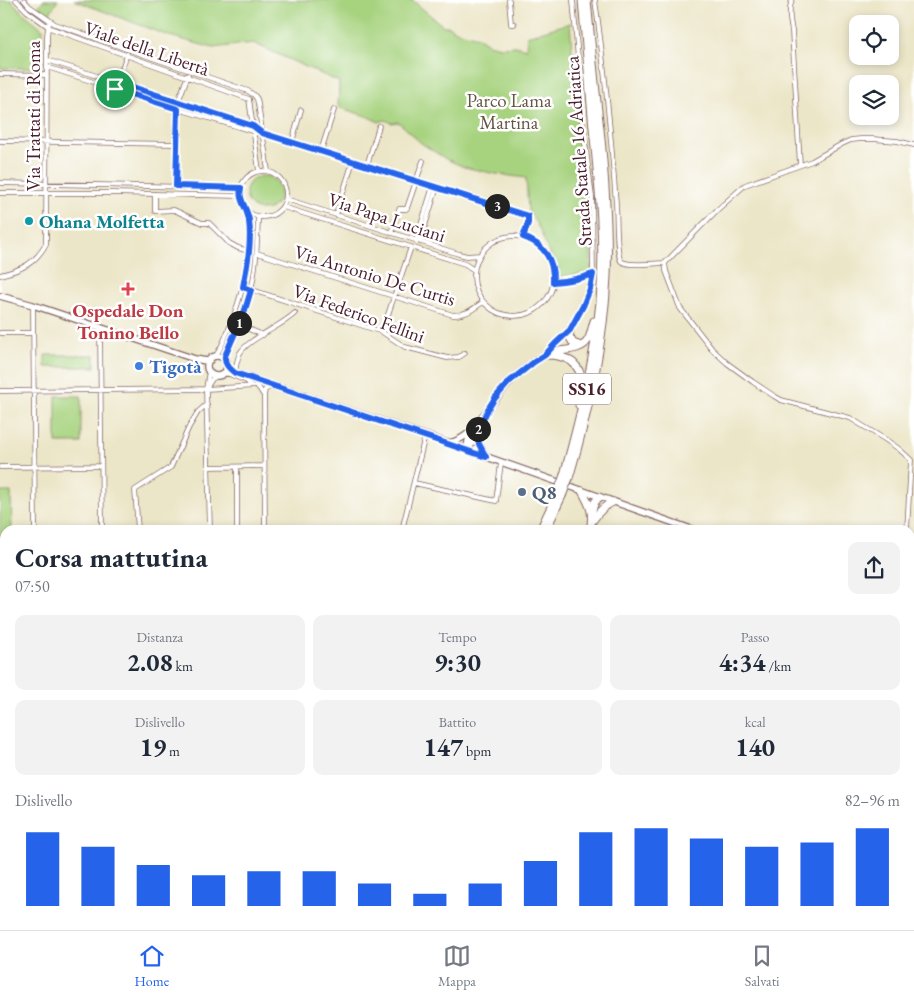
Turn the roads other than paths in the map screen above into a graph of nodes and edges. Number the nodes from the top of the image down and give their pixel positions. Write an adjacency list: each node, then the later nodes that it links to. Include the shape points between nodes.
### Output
1 (16, 0): 11 (street, Viale della Libertà)
2 (24, 0): 9 (street, Viale della Libertà)
3 (509, 0): 10 (street)
4 (573, 0): 75 (street, via 580,103 592,197)
5 (582, 0): 82 (highway, Strada Statale 16 Adriatica / SS16, via 601,209)
6 (587, 0): 124 (highway, Strada Statale 16 Adriatica / SS16, via 606,196 607,279 594,384 582,436)
7 (595, 0): 73 (street, via 605,72 618,255 628,264)
8 (792, 0): 42 (street, via 790,22)
9 (50, 21): 11 (street, Via Trattati di Roma); 12 (street, Viale della Libertà)
10 (514, 24)
11 (48, 27): 13 (street, Viale della Libertà); 14 (street, Via Trattati di Roma)
12 (129, 49): 13 (street); 16 (street, Viale della Libertà)
13 (127, 55): 19 (street, Viale della Libertà); 20 (street)
14 (47, 60): 15 (street, Via Trattati di Roma); 20 (street)
15 (47, 67): 18 (street, Via Trattati di Roma); 21 (street)
16 (189, 70): 19 (street); 22 (street, Viale della Libertà)
17 (0, 74): 18 (street)
18 (47, 75): 34 (street, Via Trattati di Roma)
19 (187, 76): 23 (street, Viale della Libertà); 24 (street)
20 (117, 82): 21 (street); 24 (street)
21 (115, 89): 25 (street); 26 (street)
22 (254, 95): 23 (street); 32 (street)
23 (249, 99): 29 (street)
24 (178, 102): 26 (street); 29 (street)
25 (110, 106)
26 (178, 109): 31 (street); 36 (street)
27 (301, 110): 35 (street)
28 (334, 110): 38 (street)
29 (253, 126): 31 (street); 32 (street)
30 (379, 126): 41 (street)
31 (254, 132): 32 (street); 43 (street)
32 (262, 133): 35 (street); 44 (street)
33 (0, 141): 34 (street)
34 (46, 141): 36 (street); 47 (street, Via Trattati di Roma)
35 (292, 142): 38 (street)
36 (177, 144): 50 (street)
37 (914, 145): 42 (street, via 873,139 851,140)
38 (322, 151): 39 (street)
39 (354, 161): 41 (street); 62 (street)
40 (423, 161): 45 (street)
41 (368, 165): 45 (street)
42 (800, 166): 73 (street, via 745,185)
43 (259, 171): 44 (street); 52 (street, via 248,176)
44 (268, 171): 59 (street, via 275,173 285,184)
45 (416, 180): 51 (street); 66 (street, via 407,208 399,209)
46 (0, 183): 47 (street)
47 (46, 184): 48 (street); 54 (street, Via Trattati di Roma)
48 (111, 185): 49 (street); 55 (street)
49 (150, 186): 50 (street); 56 (street)
50 (176, 186): 52 (street)
51 (435, 186): 67 (street, via 528,216); 68 (street)
52 (241, 188): 58 (street)
53 (0, 193): 54 (street)
54 (46, 193): 55 (street); 76 (street, Via Trattati di Roma, via 46,244 26,266)
55 (111, 193): 56 (street)
56 (150, 194): 57 (street)
57 (155, 194): 58 (street); 70 (street, via 155,211 174,210 209,223 229,243)
58 (240, 196): 61 (street)
59 (286, 199): 60 (street); 62 (street, Via Papa Luciani)
60 (283, 207): 63 (street, via 272,216); 65 (street, Via Papa Luciani)
61 (247, 211): 63 (street); 70 (street)
62 (336, 215): 64 (street, Via Papa Luciani)
63 (259, 217): 71 (street)
64 (347, 219): 65 (street); 66 (street, Via Papa Luciani)
65 (344, 226): 69 (street, Via Papa Luciani)
66 (391, 233): 68 (street, Via Papa Luciani)
67 (523, 237): 72 (street, via 495,240); 77 (street, via 547,253 553,267)
68 (417, 241): 69 (street); 72 (street, Via Papa Luciani, via 467,256)
69 (411, 247): 74 (street, Via Papa Luciani, via 465,264); 81 (street)
70 (249, 251): 78 (street)
71 (257, 253): 79 (street); 81 (street, Via Antonio De Curtis)
72 (480, 255): 74 (street)
73 (665, 263): 142 (street, via 680,308 727,363 782,400 850,418 911,460)
74 (474, 270): 83 (street, via 475,287)
75 (593, 274): 77 (street); 88 (street, via 587,297)
76 (0, 275)
77 (553, 282): 83 (street, via 542,304 520,315 496,312)
78 (243, 287): 79 (street, Via Federico Fellini); 96 (street, via 224,341)
79 (251, 290): 86 (street); 89 (street, Via Federico Fellini)
80 (0, 296): 84 (main road)
81 (394, 296): 83 (street, Via Antonio De Curtis, via 453,315 462,315); 89 (street)
82 (600, 301): 93 (highway, via 589,338); 111 (highway, Strada Statale 16 Adriatica / SS16, via 593,358)
83 (483, 302)
84 (33, 305): 87 (main road); 91 (street)
85 (295, 313): 92 (street)
86 (239, 325): 92 (street); 98 (street, via 230,343)
87 (100, 327): 97 (main road); 108 (street)
88 (570, 330): 93 (highway, via 573,343); 95 (street)
89 (382, 332): 94 (street, Via Federico Fellini, via 405,347 439,356 458,357)
90 (0, 333): 91 (street)
91 (33, 333): 107 (street)
92 (263, 334): 101 (street, via 239,354)
93 (581, 346): 95 (highway)
94 (465, 353)
95 (545, 355): 111 (highway, via 564,357 580,372 582,384); 112 (main road, via 509,382)
96 (212, 358): 97 (main road, via 206,361); 98 (main road, via 220,357); 99 (main road)
97 (195, 359): 99 (main road)
98 (226, 363): 100 (main road); 101 (main road)
99 (208, 370): 102 (main road); 105 (street)
100 (225, 373): 101 (main road); 102 (main road); 104 (street, via 247,381)
101 (235, 373): 103 (main road)
102 (217, 376): 105 (street)
103 (272, 385): 109 (street, via 265,390); 113 (main road)
104 (250, 386): 105 (street); 109 (street, via 259,388)
105 (206, 388): 108 (street); 110 (street)
106 (0, 390): 107 (street)
107 (34, 390): 108 (street); 121 (street)
108 (100, 390): 118 (street)
109 (264, 396): 119 (street)
110 (207, 404): 122 (street); 133 (street, via 189,427 172,467 135,490)
111 (577, 431): 124 (highway, Strada Statale 16 Adriatica / SS16)
112 (474, 432): 114 (main road, via 461,440); 115 (main road); 116 (main road)
113 (425, 436): 114 (main road); 125 (street)
114 (446, 443): 115 (main road)
115 (467, 450): 116 (main road)
116 (486, 457): 117 (main road)
117 (501, 463): 125 (street, via 496,501); 126 (main road)
118 (101, 466): 121 (street); 132 (street)
119 (264, 466): 123 (street); 136 (street)
120 (0, 467): 121 (street)
121 (34, 467): 131 (street)
122 (208, 467): 123 (street); 134 (street)
123 (237, 467): 135 (street)
124 (567, 476): 127 (highway, Strada Statale 16 Adriatica / SS16, bridge)
125 (414, 483): 137 (street)
126 (582, 491): 128 (main road); 130 (highway)
127 (560, 495): 138 (highway, Strada Statale 16 Adriatica / SS16); 139 (highway, Strada Statale 16 Adriatica / SS16)
128 (599, 497): 129 (main road); 130 (highway)
129 (613, 502): 130 (highway); 141 (main road)
130 (595, 511): 140 (highway)
131 (35, 525)
132 (102, 525)
133 (138, 525)
134 (210, 525)
135 (238, 525)
136 (265, 525)
137 (403, 525)
138 (543, 525)
139 (548, 525)
140 (591, 525)
141 (680, 525)
142 (907, 525)

